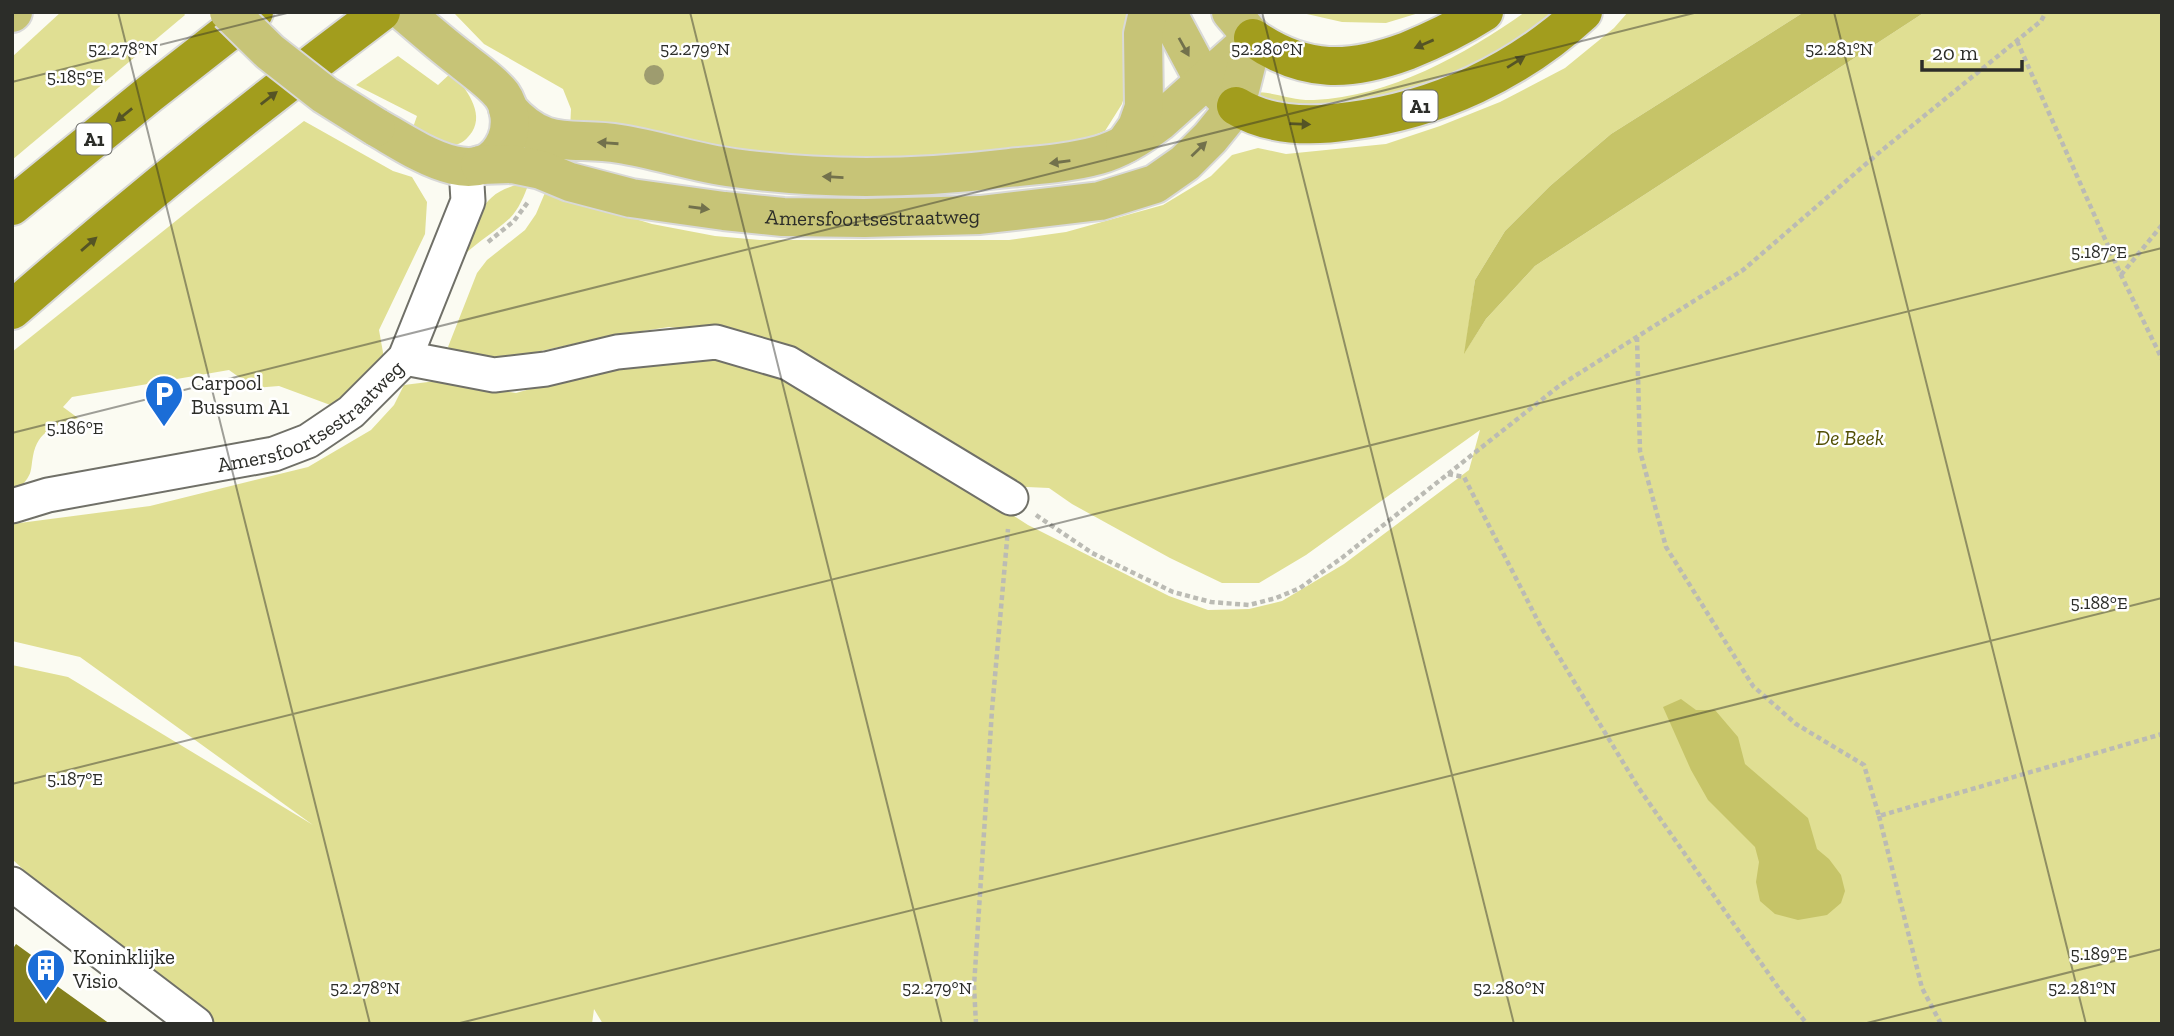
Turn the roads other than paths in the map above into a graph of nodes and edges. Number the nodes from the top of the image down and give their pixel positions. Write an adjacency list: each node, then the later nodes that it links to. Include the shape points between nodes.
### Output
1 (229, 12): 14 (main road, bridge, via 316,88 376,127 442,162)
2 (254, 12): 15 (highway, A1, one-way to 15)
3 (381, 12): 16 (highway, one-way to 3, via 117,219)
4 (404, 12): 12 (main road, Amersfoortsestraatweg, via 482,75)
5 (1148, 12): 13 (main road, via 1143,34 1144,107)
6 (1167, 12): 10 (main road, one-way to 10, via 1186,52)
7 (1484, 12): 9 (highway, one-way to 9, via 1423,44 1387,58 1343,67 1289,58 1270,50)
8 (1583, 12): 11 (highway, A1, one-way to 8, via 1276,122 1326,125 1385,117 1440,101 1493,76 1558,35)
9 (1242, 25): 10 (main road, Amersfoortsestraatweg); 11 (main road, Amersfoortsestraatweg)
10 (1207, 79): 11 (main road); 13 (main road, Amersfoortsestraatweg, via 1145,134)
11 (1236, 106): 14 (main road, Amersfoortsestraatweg, one-way to 11, via 512,164 631,198 772,216 980,215 1100,201 1155,184 1185,163)
12 (508, 109): 13 (main road, Amersfoortsestraatweg, one-way to 12, via 1101,154 1033,166 941,175 843,177 732,168 618,144 554,140 521,124); 14 (main road, via 510,124 504,145)
13 (1125, 144)
14 (473, 167): 17 (street, Amersfoortsestraatweg, via 468,201)
15 (12, 206)
16 (12, 310)
17 (405, 358): 18 (street, via 494,375 617,352 716,342 788,363); 19 (street, Amersfoortsestraatweg, via 351,412 308,441 274,454 48,495)
18 (1011, 498)
19 (12, 506)
20 (12, 884): 21 (street)
21 (196, 1024)

